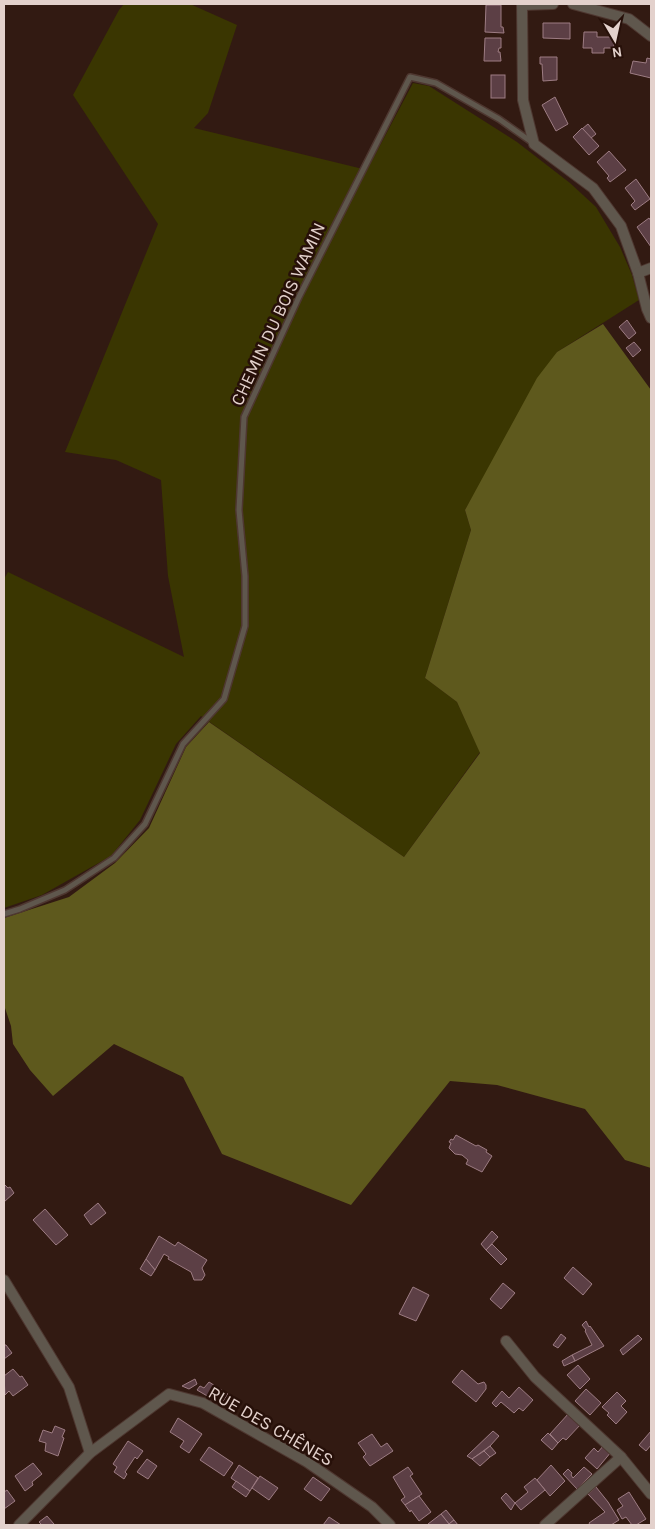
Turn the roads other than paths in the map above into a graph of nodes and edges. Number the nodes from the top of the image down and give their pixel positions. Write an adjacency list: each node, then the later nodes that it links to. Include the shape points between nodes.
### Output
1 (522, 4): 2 (street); 5 (street, via 523,100)
2 (553, 4)
3 (573, 4): 4 (street, via 629,19)
4 (651, 36)
5 (534, 144): 7 (street, via 593,188 621,226); 9 (lane, CHEMIN DU BOIS WAMIN, via 436,82 410,77 299,297 244,417 239,510 245,576 245,626 224,698 183,744 145,824 114,858 66,890)
6 (651, 268): 7 (street)
7 (638, 273): 8 (street)
8 (651, 318)
9 (4, 914)
10 (4, 1280): 12 (street, via 69,1387)
11 (506, 1340): 13 (street, via 535,1377)
12 (90, 1453): 15 (street, RUE DES CHÊNES); 16 (street, RUE DES CHÊNES, via 169,1394 203,1403 307,1462 372,1507)
13 (621, 1457): 14 (street); 17 (street)
14 (651, 1494)
15 (20, 1525)
16 (390, 1525)
17 (545, 1525)

